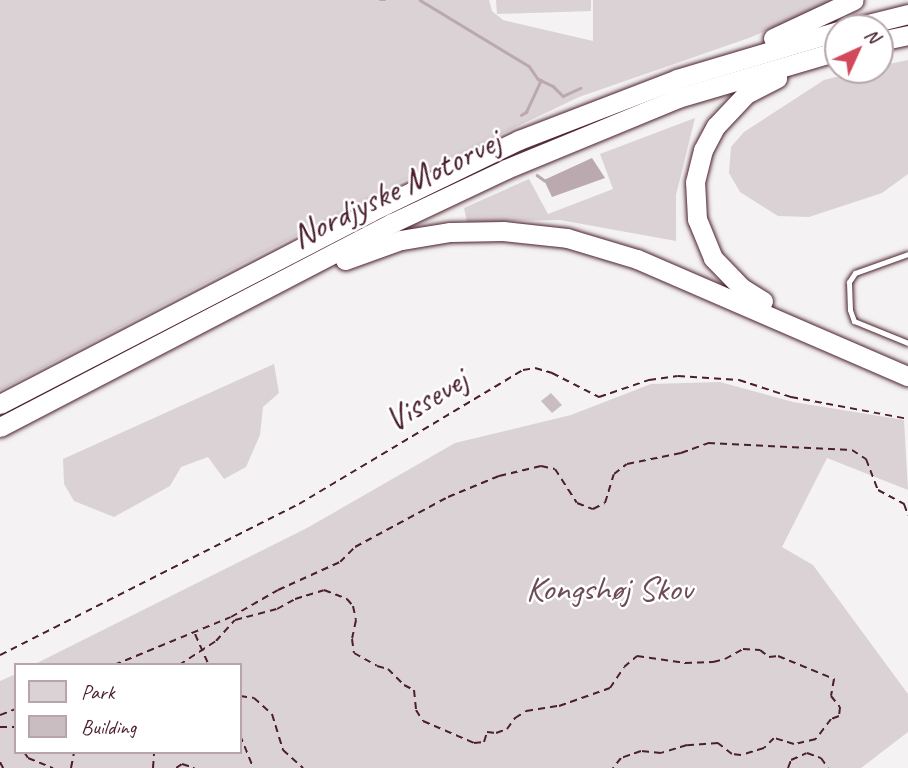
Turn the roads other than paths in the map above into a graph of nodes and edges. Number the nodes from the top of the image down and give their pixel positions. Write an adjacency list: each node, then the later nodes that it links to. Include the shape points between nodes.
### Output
1 (854, 0): 5 (highway, via 807,24 634,87)
2 (824, 35): 5 (highway, Nordjyske Motorvej, via 677,79)
3 (824, 55): 7 (highway, Nordjyske Motorvej, via 678,98 570,141 455,192)
4 (824, 64): 9 (highway, via 768,81 730,107 708,138 697,166 697,219 713,258 742,288)
5 (519, 140): 11 (highway, Nordjyske Motorvej)
6 (908, 254): 8 (lane, via 860,271 849,282 854,321)
7 (172, 337): 10 (highway, via 380,246 450,233 503,231 567,239 637,259); 12 (highway, Nordjyske Motorvej)
8 (908, 343)
9 (908, 363)
10 (908, 376)
11 (0, 404)
12 (0, 426)

